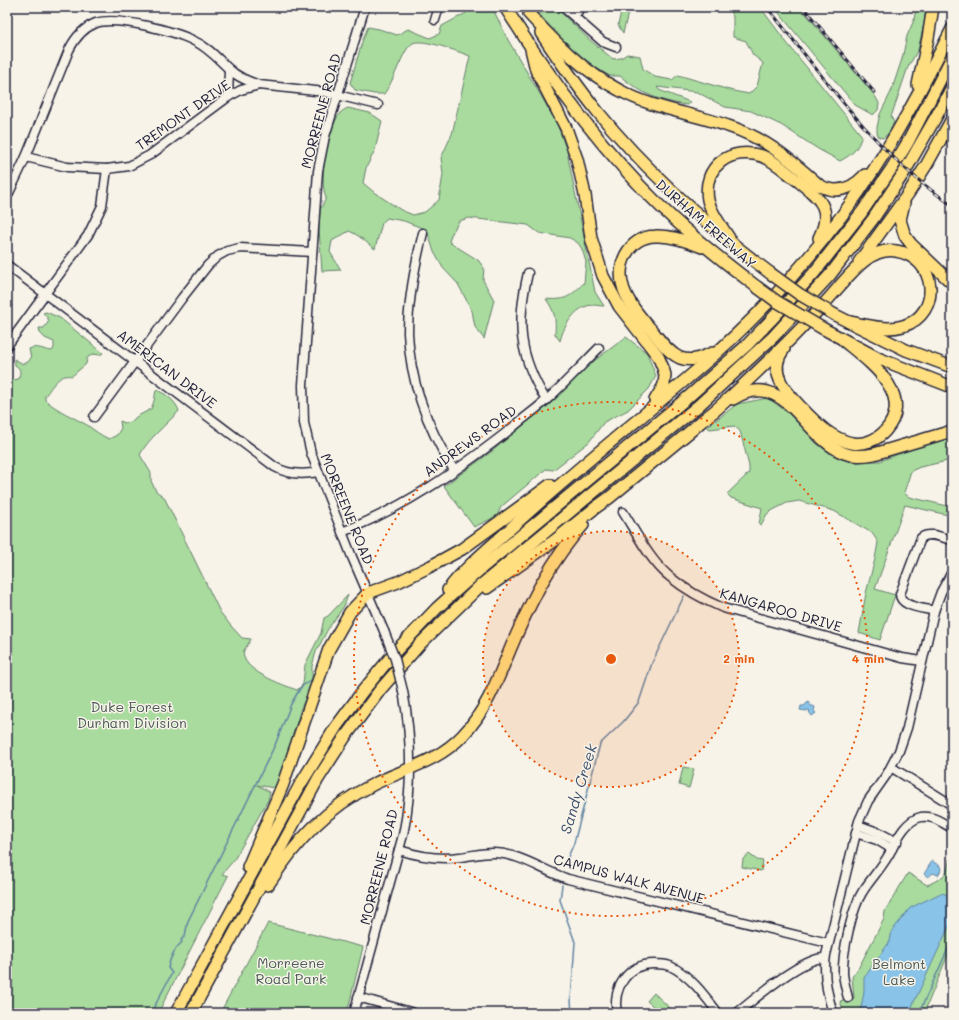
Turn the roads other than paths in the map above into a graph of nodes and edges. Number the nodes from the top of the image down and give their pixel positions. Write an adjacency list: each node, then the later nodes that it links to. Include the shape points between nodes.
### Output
1 (365, 7): 17 (street, MORREENE ROAD)
2 (439, 7): 9 (street)
3 (505, 7): 12 (highway, DURHAM FREEWAY)
4 (562, 7): 8 (street)
5 (580, 7): 8 (street)
6 (933, 7): 20 (highway, via 922,74)
7 (526, 10): 22 (highway, via 568,54 595,76 638,99 727,125 758,138 824,188 850,188 861,180); 28 (highway, DURHAM FREEWAY, via 599,113 661,179)
8 (574, 16): 11 (street, via 603,42)
9 (435, 20)
10 (952, 29): 20 (highway)
11 (616, 47)
12 (531, 49): 29 (highway, DURHAM FREEWAY, via 561,92 632,177); 48 (highway, via 536,70 566,128 575,153 585,195 591,238 603,276 617,302 658,356 663,368 664,385)
13 (952, 57): 62 (highway, via 908,142 862,212 814,273 771,320 687,398 480,570)
14 (229, 70): 15 (street); 18 (street); 23 (street, via 194,40 144,26 117,22 95,23 81,32 69,50)
15 (259, 85): 17 (street, TREMONT DRIVE); 18 (street, TREMONT DRIVE)
16 (952, 87): 61 (highway, via 905,172 873,219 830,275 773,337 716,391 501,568)
17 (338, 94): 19 (street, TREMONT DRIVE); 30 (street, MORREENE ROAD, via 318,169)
18 (228, 97): 24 (street, TREMONT DRIVE, via 150,155 129,166)
19 (378, 105)
20 (909, 110): 22 (highway)
21 (951, 123): 25 (highway)
22 (882, 156): 31 (highway, via 856,196)
23 (26, 157): 24 (street, TREMONT DRIVE, via 67,167); 26 (street)
24 (107, 169): 36 (street, via 102,206 94,225)
25 (908, 194): 33 (highway); 35 (highway, via 900,216 902,232)
26 (7, 197)
27 (423, 233): 52 (street, via 410,301 409,342 424,412)
28 (734, 245): 31 (highway, via 711,208 708,185 712,172 721,162 736,154 748,153 774,162 821,201 825,221); 37 (highway, DURHAM FREEWAY, bridge, via 800,294)
29 (708, 249): 39 (highway, DURHAM FREEWAY, bridge, via 776,301); 42 (highway, via 670,237 655,236 642,239 625,254 621,268 622,283 632,304 676,356 697,360)
30 (312, 252): 43 (street, via 240,248 222,253 208,265); 53 (street, MORREENE ROAD, via 303,411 306,435)
31 (812, 253): 42 (highway)
32 (7, 265): 36 (street, AMERICAN DRIVE)
33 (852, 272): 37 (highway, via 871,257 893,250 906,253 925,268 930,290 924,311 908,324 891,328); 38 (highway)
34 (528, 273): 46 (street, via 523,299 523,344 527,362)
35 (952, 283)
36 (45, 294): 40 (street); 43 (street, AMERICAN DRIVE)
37 (849, 322): 44 (highway, DURHAM FREEWAY, via 906,350)
38 (793, 338): 39 (highway, via 778,359 777,370 782,386 825,430 844,441 865,442 881,435 888,427 894,412 894,397 879,371); 47 (highway)
39 (844, 341): 45 (highway, DURHAM FREEWAY, via 887,362)
40 (7, 346)
41 (599, 348): 46 (street, ANDREWS ROAD)
42 (722, 348): 48 (highway)
43 (135, 362): 49 (street); 53 (street, AMERICAN DRIVE, via 276,467 292,473)
44 (952, 367)
45 (952, 387)
46 (546, 400): 52 (street, ANDREWS ROAD)
47 (718, 408): 50 (highway, via 748,392 766,391 783,399 831,446 859,456 879,453); 54 (highway)
48 (646, 412): 51 (highway)
49 (94, 417)
50 (952, 431)
51 (584, 464): 59 (highway, via 546,487 456,552 398,582); 62 (highway, via 468,568)
52 (454, 470): 56 (street, ANDREWS ROAD, via 423,491 367,522)
53 (318, 472): 56 (street, MORREENE ROAD)
54 (609, 498): 61 (highway, via 471,602); 65 (highway, via 573,536 551,567 529,607 500,674 478,716 451,746 425,763)
55 (623, 512): 63 (street, KANGAROO DRIVE, via 663,570 709,602 841,642)
56 (342, 532): 59 (street, MORREENE ROAD)
57 (952, 540): 60 (street, via 930,535 921,538 900,594 906,604)
58 (952, 572): 60 (street)
59 (368, 593): 65 (street, MORREENE ROAD, bridge, via 395,659 403,691 408,720); 71 (highway, via 350,612 329,649 282,784)
60 (934, 611): 63 (street)
61 (452, 612): 73 (highway, via 406,659 341,743 304,804)
62 (430, 615): 71 (highway, via 378,672 336,727 297,790)
63 (922, 661): 64 (street, via 907,728)
64 (891, 767): 66 (street); 68 (street, via 868,801)
65 (410, 769): 70 (street, MORREENE ROAD, via 407,816); 73 (highway, via 353,796 316,824 283,863)
66 (952, 805)
67 (952, 828): 69 (street, via 929,817 922,817 910,822)
68 (857, 829): 69 (street, via 877,840); 72 (street)
69 (894, 845): 76 (street, via 863,891 854,914 844,957 843,973)
70 (399, 850): 72 (street, CAMPUS WALK AVENUE, via 440,858 491,853 505,855 522,859 568,879); 75 (street, MORREENE ROAD)
71 (228, 918): 77 (highway)
72 (828, 943): 74 (street)
73 (227, 948): 78 (highway)
74 (826, 958): 83 (street, via 817,959 794,971); 84 (street, via 827,990)
75 (358, 997): 79 (street, MORREENE ROAD); 80 (street)
76 (848, 998)
77 (176, 1013)
78 (191, 1013)
79 (354, 1013)
80 (414, 1013)
81 (617, 1013): 82 (street, via 615,1002 623,980 636,968 654,964 667,965 681,974 701,991)
82 (718, 1013)
83 (737, 1013)
84 (833, 1013)

